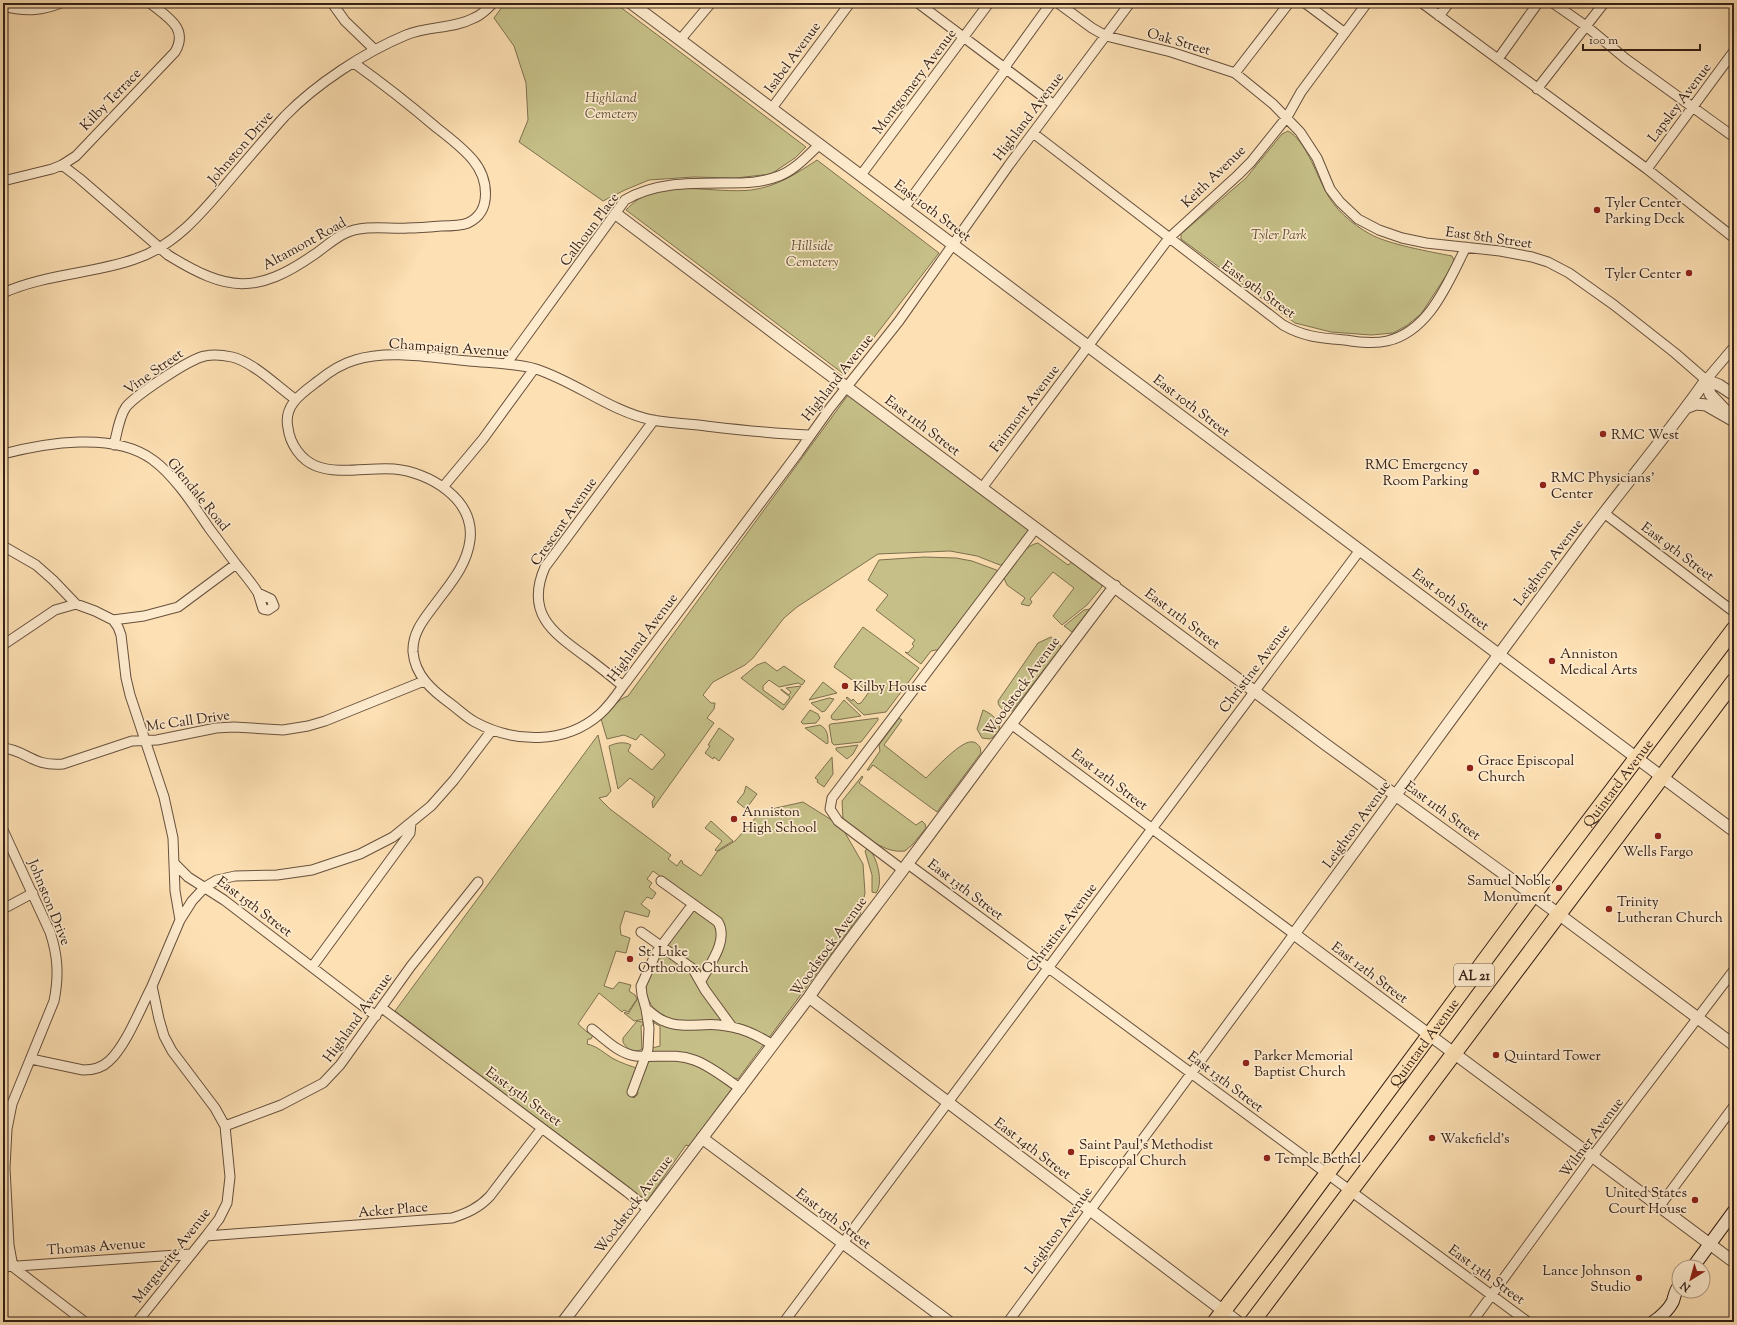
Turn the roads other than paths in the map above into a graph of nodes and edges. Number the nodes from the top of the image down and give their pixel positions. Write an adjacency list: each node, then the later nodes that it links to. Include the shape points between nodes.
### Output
1 (61, 3): 21 (street, via 47,9 30,11)
2 (150, 3): 42 (street, Kilby Terrace, via 177,27 180,43 175,52 76,156)
3 (332, 3): 28 (street, via 345,21)
4 (493, 3): 28 (street, Johnston Drive, via 474,19 458,25 427,28)
5 (632, 3): 27 (street, East 10th Street)
6 (711, 3): 27 (street)
7 (850, 3): 37 (street, Isabel Avenue)
8 (918, 3): 26 (street)
9 (989, 3): 26 (street, Montgomery Avenue)
10 (1051, 3): 32 (street)
11 (1058, 3): 25 (street, Oak Street)
12 (1130, 3): 25 (street, Highland Avenue)
13 (1289, 3): 33 (street)
14 (1306, 3): 24 (street)
15 (1367, 3): 24 (street, Keith Avenue)
16 (1422, 3): 22 (street)
17 (1449, 3): 22 (street)
18 (1538, 3): 30 (street)
19 (1553, 3): 23 (street)
20 (1604, 3): 23 (street)
21 (3, 6)
22 (1439, 16): 30 (street)
23 (1586, 26): 34 (street); 36 (street)
24 (1344, 33): 38 (street, Keith Avenue)
25 (1106, 36): 33 (street, Oak Street, via 1171,52); 35 (street, Highland Avenue)
26 (964, 38): 32 (street); 44 (street, Montgomery Avenue)
27 (680, 40): 37 (street, East 10th Street)
28 (375, 50): 31 (street, Johnston Drive)
29 (1734, 51): 36 (street, Lapsley Avenue)
30 (1498, 58): 34 (street)
31 (354, 63): 52 (street, Johnston Drive, via 294,107 192,222); 52 (street, Altamont Road, via 415,109 474,161 482,176 486,193 482,211 475,219 458,225 358,229 341,236 285,273 251,284 226,282 211,277 181,263)
32 (1006, 69): 35 (street); 46 (street)
33 (1235, 73): 38 (street, Oak Street)
34 (1537, 89): 43 (street)
35 (1054, 104): 39 (street, Highland Avenue)
36 (1693, 106): 40 (street); 43 (street, Lapsley Avenue)
37 (772, 108): 41 (street, East 10th Street)
38 (1286, 117): 48 (street, Keith Avenue, via 1238,175); 51 (street, East 8th Street, via 1309,144 1333,193 1358,219 1402,238)
39 (1033, 133): 48 (street, East 9th Street); 50 (street, Highland Avenue)
40 (1734, 136)
41 (820, 144): 44 (street, East 10th Street); 47 (street, Calhoun Place, via 796,166 780,176 763,182 662,186 635,194 625,200)
42 (62, 165): 45 (street, Kilby Terrace); 52 (street, Altamont Road)
43 (1647, 169): 49 (street)
44 (861, 175): 46 (street, East 10th Street)
45 (3, 180)
46 (904, 208): 50 (street, East 10th Street)
47 (616, 214): 56 (street, Calhoun Place); 59 (street, East 11th Street)
48 (1169, 238): 51 (street, East 9th Street, via 1283,325 1312,337 1353,341 1386,341 1403,335 1425,318 1440,297); 54 (street, Keith Avenue)
49 (1734, 238)
50 (953, 244): 54 (street, East 10th Street); 59 (street, Highland Avenue)
51 (1466, 247): 58 (street, East 8th Street, via 1532,257 1569,273 1675,352)
52 (160, 248): 53 (street, Johnston Drive, via 135,259 32,282)
53 (3, 293)
54 (1088, 346): 69 (street, Fairmont Avenue); 73 (street, East 10th Street)
55 (1734, 347): 58 (street, Leighton Avenue)
56 (506, 364): 57 (street, Champaign Avenue); 61 (street, Champaign Avenue, via 396,355 371,356 338,367)
57 (534, 368): 63 (street, Champaign Avenue, via 630,414); 68 (street, via 483,439)
58 (1706, 380): 60 (street, East 8th Street); 62 (street, Leighton Avenue); 64 (street, East 8th Street, via 1710,394)
59 (848, 387): 65 (street, Highland Avenue); 69 (street, East 11th Street)
60 (1734, 395)
61 (295, 399): 66 (street, Vine Street, via 239,359 206,355 179,368 126,408 120,420); 68 (street, via 288,412 288,431 306,461 333,470 399,470)
62 (1686, 408): 64 (street, via 1696,404 1706,405); 70 (street, Leighton Avenue)
63 (654, 420): 65 (street, Champaign Avenue); 85 (street, Crescent Avenue, via 545,567 539,580 540,608 551,630)
64 (1734, 420)
65 (809, 435): 85 (street, Highland Avenue)
66 (114, 445): 67 (street, Glendale Road, via 58,442); 74 (street, Glendale Road, via 139,452 153,460 196,509)
67 (3, 454)
68 (443, 487): 83 (street, via 460,503 467,517 470,542 459,572 416,634 413,652)
69 (982, 488): 71 (street, East 11th Street)
70 (1604, 513): 78 (street, East 9th Street); 82 (street, Leighton Avenue)
71 (1036, 528): 75 (street, East 11th Street); 99 (street, East 13th Street, via 832,798 830,810 838,821)
72 (3, 546): 77 (street, via 36,565)
73 (1360, 550): 82 (street, East 10th Street); 86 (street, Christine Avenue)
74 (236, 564): 76 (street, Glendale Road); 79 (street, via 178,607 144,616)
75 (1115, 586): 86 (street, East 11th Street); 87 (street, Woodstock Avenue)
76 (258, 593)
77 (76, 604): 79 (street); 81 (street, via 55,610)
78 (1734, 612)
79 (113, 620): 89 (street, via 121,635 127,684)
80 (1734, 630): 91 (highway, Quintard Avenue / AL 21)
81 (3, 645)
82 (1499, 654): 91 (street, East 10th Street); 93 (street, Leighton Avenue)
83 (424, 681): 88 (street, via 473,721); 89 (street, Mc Call Drive, via 308,726 283,730 216,728)
84 (1734, 681): 92 (highway, AL 21)
85 (623, 686): 88 (street, Highland Avenue, via 607,707 573,731 556,736 530,738 514,737)
86 (1255, 690): 93 (street, East 11th Street); 95 (street, Christine Avenue)
87 (1011, 724): 95 (street, East 12th Street); 99 (street, Woodstock Avenue)
88 (492, 730): 94 (street, via 454,780 431,806)
89 (146, 740): 90 (street, Mc Call Drive, via 132,740 54,765 38,762); 98 (street, via 164,797 173,838)
90 (3, 748)
91 (1637, 758): 92 (street, East 10th Street); 104 (highway, Quintard Avenue / AL 21)
92 (1663, 778): 97 (street, East 10th Street); 107 (highway, AL 21)
93 (1396, 794): 104 (street, East 11th Street); 110 (street, Leighton Avenue)
94 (411, 823): 102 (street, via 377,846 329,865 277,875 226,877); 113 (street, via 410,833)
95 (1152, 829): 110 (street, East 12th Street); 112 (street, Christine Avenue)
96 (3, 830): 103 (street, Johnston Drive)
97 (1734, 831)
98 (175, 864): 102 (street, East 15th Street, via 188,877); 108 (street)
99 (906, 867): 112 (street, East 13th Street); 117 (street, Woodstock Avenue)
100 (661, 881): 105 (street)
101 (478, 882): 118 (street, Highland Avenue, via 411,966)
102 (204, 887): 108 (street); 113 (street, East 15th Street)
103 (33, 893): 106 (street); 129 (street, Johnston Drive, via 50,932 58,965 54,1001)
104 (1533, 894): 107 (street, East 11th Street); 124 (highway, Quintard Avenue / AL 21)
105 (693, 904): 111 (street); 115 (street, via 718,922 721,928 721,942)
106 (3, 909)
107 (1559, 914): 121 (street, East 11th Street); 127 (highway, AL 21)
108 (180, 920): 116 (street)
109 (641, 932): 111 (street)
110 (1294, 934): 124 (street, East 12th Street); 130 (street, Leighton Avenue)
111 (661, 945): 115 (street, via 693,969); 119 (street, via 641,986)
112 (1048, 967): 130 (street, East 13th Street); 133 (street, Christine Avenue)
113 (312, 968): 120 (street, East 15th Street)
114 (1734, 970): 121 (street, Wilmer Avenue)
115 (701, 981): 122 (street)
116 (152, 986): 129 (street, via 122,1046 100,1067 83,1070); 136 (street, Marguerite Avenue, via 164,1036)
117 (809, 997): 125 (street, Woodstock Avenue); 133 (street, East 14th Street)
118 (382, 1008): 120 (street, Highland Avenue); 137 (street, East 15th Street)
119 (646, 1009): 122 (street, via 664,1021 679,1025 718,1024); 128 (street, via 649,1028)
120 (376, 1016): 136 (street, Highland Avenue, via 323,1084 281,1105)
121 (1698, 1019): 126 (street, East 11th Street); 139 (street, Wilmer Avenue)
122 (732, 1027): 125 (street, via 753,1033)
123 (592, 1029): 128 (street, via 625,1053)
124 (1429, 1035): 127 (street, East 12th Street); 140 (highway, Quintard Avenue / AL 21)
125 (773, 1045): 131 (street, Woodstock Avenue)
126 (1734, 1045)
127 (1454, 1053): 139 (street, East 12th Street); 141 (highway, AL 21)
128 (646, 1056): 131 (street, via 678,1056 693,1060); 132 (street)
129 (31, 1059): 134 (street, Johnston Drive)
130 (1191, 1072): 140 (street, East 13th Street); 144 (street, Leighton Avenue)
131 (740, 1089): 138 (street, Woodstock Avenue)
132 (632, 1092)
133 (947, 1102): 144 (street, East 14th Street); 147 (street, Christine Avenue)
134 (8, 1105): 153 (street, Johnston Drive, via 5,1168 9,1245)
135 (1734, 1106): 142 (street)
136 (225, 1126): 146 (street, Marguerite Avenue, via 230,1177 227,1203)
137 (542, 1128): 143 (street, East 15th Street); 146 (street, Acker Place, via 484,1203 468,1213 452,1218)
138 (702, 1138): 143 (street, Woodstock Avenue); 147 (street, East 15th Street)
139 (1592, 1158): 142 (street, East 12th Street); 154 (street, Wilmer Avenue)
140 (1326, 1173): 141 (street, East 13th Street); 156 (highway, Quintard Avenue / AL 21)
141 (1350, 1191): 154 (street, East 13th Street); 164 (highway, AL 21)
142 (1658, 1207): 148 (street, East 12th Street)
143 (648, 1209): 159 (street, Woodstock Avenue)
144 (1090, 1210): 156 (street, East 14th Street); 162 (street, Leighton Avenue)
145 (1734, 1211): 148 (main road)
146 (206, 1236): 149 (street, Marguerite Avenue)
147 (842, 1242): 160 (street, Christine Avenue); 161 (street, East 15th Street)
148 (1710, 1245): 150 (main road); 151 (street, East 12th Street)
149 (192, 1254): 153 (street, Thomas Avenue); 158 (street, Marguerite Avenue)
150 (1699, 1259)
151 (1734, 1262)
152 (3, 1267): 153 (street, Thomas Avenue)
153 (13, 1267): 157 (street)
154 (1492, 1296): 165 (street, Wilmer Avenue); 166 (street, East 13th Street)
155 (1673, 1299): 167 (main road, via 1658,1320)
156 (1219, 1316): 163 (street, East 14th Street)
157 (85, 1322)
158 (137, 1322)
159 (563, 1322)
160 (784, 1322)
161 (949, 1322)
162 (1008, 1322)
163 (1238, 1322)
164 (1252, 1322)
165 (1472, 1322)
166 (1528, 1322)
167 (1652, 1322)

